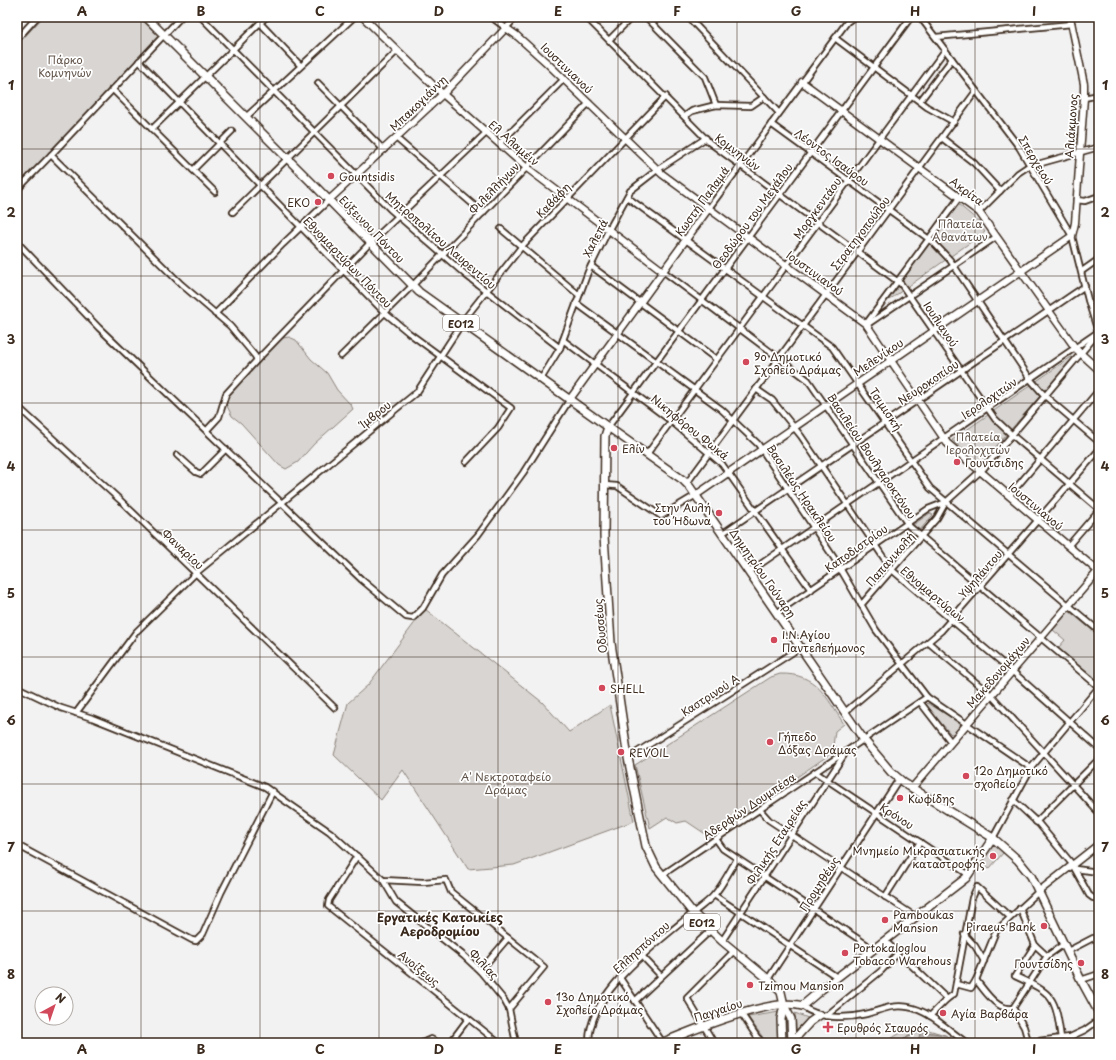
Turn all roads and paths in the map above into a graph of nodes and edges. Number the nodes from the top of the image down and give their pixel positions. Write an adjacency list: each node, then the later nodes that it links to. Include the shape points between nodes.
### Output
1 (38, 17): 24 (street)
2 (146, 17): 21 (main road, Εύξεινου Πόντου / ΕΟ12)
3 (181, 17): 21 (street)
4 (202, 17): 26 (street, Μητροπολίτου Λαυρεντίου)
5 (266, 17): 18 (street)
6 (354, 17): 31 (street)
7 (363, 17): 28 (street, Ελ Αλαμέιν)
8 (491, 17): 20 (street, Ιουστινιανού)
9 (516, 17): 20 (street, Μπακογιάννη)
10 (586, 17): 25 (street, Κομνηνών)
11 (632, 17): 25 (street)
12 (646, 17): 49 (street, via 705,77)
13 (688, 17): 44 (street)
14 (854, 17): 23 (street, Κωστή Παλαμά)
15 (910, 17): 32 (street, Θεοδώρου του Μεγάλου)
16 (920, 17): 22 (street, Σπερχειού)
17 (1070, 17): 19 (street, Αλιάκμονος)
18 (260, 23): 26 (street); 31 (street)
19 (1072, 24): 22 (street); 45 (street, Αλιάκμονος, via 1084,84)
20 (506, 28): 34 (street, Ιουστινιανού); 40 (street, Μπακογιάννη)
21 (164, 35): 30 (street); 33 (main road, Εύξεινου Πόντου / ΕΟ12)
22 (936, 37): 27 (street, Σπερχειού)
23 (835, 38): 32 (street); 35 (street, Κωστή Παλαμά)
24 (17, 39)
25 (609, 40): 43 (street, Κομνηνών)
26 (233, 49): 33 (street); 38 (street, Μητροπολίτου Λαυρεντίου)
27 (945, 50): 29 (street, Σπερχειού); 41 (street, Μοργκεντάου)
28 (397, 51): 40 (street, Ελ Αλαμέιν); 50 (street)
29 (952, 59): 39 (street, Σπερχειού); 46 (street)
30 (139, 61): 37 (street); 47 (street, Εθνομαρτύρων Πόντου)
31 (300, 65): 38 (street)
32 (874, 67): 41 (street); 51 (street, Θεοδώρου του Μεγάλου)
33 (206, 76): 47 (street); 53 (main road, Εύξεινου Πόντου / ΕΟ12)
34 (564, 79): 48 (street, Ιουστινιανού); 67 (street)
35 (802, 82): 51 (street, Ακρίτα); 52 (street, Κωστή Παλαμά)
36 (318, 83): 50 (street)
37 (112, 89): 57 (street); 72 (street)
38 (273, 90): 53 (street); 59 (street, Μητροπολίτου Λαυρεντίου)
39 (976, 91): 55 (street, Στρατηγοπούλου); 75 (street, Σπερχειού)
40 (442, 94): 60 (street, Ελ Αλαμέιν); 61 (street, Μπακογιάννη)
41 (911, 95): 46 (street); 65 (street, Μοργκεντάου)
42 (1099, 95): 45 (street)
43 (666, 96): 54 (street, Κομνηνών); 62 (street, Καβάφη)
44 (764, 97): 49 (street, via 751,106); 52 (street)
45 (1084, 98): 71 (street, Αλιάκμονος)
46 (920, 101): 55 (street)
47 (179, 102): 57 (street); 66 (street, Εθνομαρτύρων Πόντου)
48 (589, 103): 62 (street, Ιουστινιανού); 76 (street, Φιλελλήνων)
49 (716, 105): 54 (street, via 692,111)
50 (341, 106): 59 (street); 69 (street)
51 (841, 111): 65 (street, Ακρίτα); 70 (street, Θεοδώρου του Μεγάλου)
52 (779, 113): 56 (street, Κωστή Παλαμά)
53 (246, 116): 73 (main road, Εύξεινου Πόντου / ΕΟ12)
54 (685, 116): 63 (street, Κομνηνών)
55 (954, 122): 64 (street, Στρατηγοπούλου)
56 (771, 124): 70 (street, Λέοντος Ισαύρου); 74 (street, Κωστή Παλαμά)
57 (152, 129): 78 (street)
58 (232, 131): 66 (street)
59 (315, 132): 73 (street); 80 (street, Μητροπολίτου Λαυρεντίου)
60 (486, 133): 67 (street, Ελ Αλαμέιν); 81 (street)
61 (396, 138): 69 (street, Μπακογιάννη); 81 (street)
62 (625, 138): 79 (street, Ιουστινιανού); 91 (street, Καβάφη)
63 (706, 138): 74 (street, Κομνηνών); 79 (street, Χαλεπά)
64 (942, 138): 77 (street, Στρατηγοπούλου); 85 (street, via 974,163)
65 (879, 139): 77 (street, Ακρίτα); 82 (street, Μοργκεντάου)
66 (219, 144): 78 (street); 83 (street, Εθνομαρτύρων Πόντου)
67 (499, 144): 76 (street, Ελ Αλαμέιν)
68 (1099, 147): 71 (street)
69 (384, 150): 80 (street, Μπακογιάννη)
70 (811, 152): 82 (street, Λέοντος Ισαύρου); 87 (street, Θεοδώρου του Μεγάλου)
71 (1080, 152): 75 (street); 93 (street, Αλιάκμονος)
72 (51, 155): 84 (street); 136 (street, via 181,284)
73 (288, 159): 83 (street); 92 (main road, Εύξεινου Πόντου / ΕΟ12)
74 (741, 165): 87 (street, Κομνηνών); 94 (street, Κωστή Παλαμά)
75 (1030, 165): 85 (street); 104 (street, Σπερχειού)
76 (527, 168): 91 (street, Ελ Αλαμέιν); 98 (street, Φιλελλήνων)
77 (919, 168): 90 (street, Ακρίτα); 95 (street, Στρατηγοπούλου)
78 (193, 170): 86 (street)
79 (657, 170): 89 (street, Χαλεπά, via 637,184); 94 (street, Ιουστινιανού)
80 (356, 175): 92 (street, Μπακογιάννη); 99 (street, Μητροπολίτου Λαυρεντίου)
81 (440, 177): 98 (street); 99 (street)
82 (848, 180): 95 (street, Λέοντος Ισαύρου); 100 (street, Μοργκεντάου)
83 (260, 185): 96 (street); 101 (street, Εθνομαρτύρων Πόντου)
84 (17, 190)
85 (1000, 191): 97 (street)
86 (215, 192)
87 (780, 194): 100 (street, Κομνηνών); 105 (street, Θεοδώρου του Μεγάλου)
88 (1099, 196): 93 (street, via 1085,201)
89 (627, 197): 103 (street, Χαλεπά); 108 (street, Τσιμισκή)
90 (959, 198): 97 (street, Ακρίτα); 107 (street)
91 (566, 199): 103 (street, Ελ Αλαμέιν); 111 (street, Καβάφη)
92 (329, 200): 101 (street); 110 (main road, Εύξεινου Πόντου / ΕΟ12)
93 (1076, 200): 104 (street, Αλιάκμονος)
94 (709, 208): 105 (street, Ιουστινιανού); 108 (street, Κωστή Παλαμά)
95 (889, 210): 107 (street, Λέοντος Ισαύρου); 112 (street, Στρατηγοπούλου)
96 (233, 212)
97 (979, 212): 106 (street, Ακρίτα)
98 (483, 213): 113 (street, Φιλελλήνων)
99 (398, 216): 110 (street); 113 (street, Μητροπολίτου Λαυρεντίου)
100 (818, 222): 112 (street, Κομνηνών); 115 (street, Μοργκεντάου)
101 (301, 227): 121 (street, Εθνομαρτύρων Πόντου); 136 (street)
102 (502, 229): 111 (street)
103 (608, 231): 116 (street, Χαλεπά); 119 (street, Ελ Αλαμέιν)
104 (1072, 236): 120 (street, Σπερχειού); 122 (street, Μελενίκου)
105 (748, 237): 115 (street, Ιουστινιανού); 118 (street, Θεοδώρου του Μεγάλου)
106 (996, 237): 117 (street); 122 (street, Ακρίτα)
107 (928, 239): 117 (street, Λέοντος Ισαύρου); 123 (street)
108 (686, 240): 118 (street, Τσιμισκή); 119 (street, Κωστή Παλαμά)
109 (17, 242): 179 (street, via 99,328)
110 (370, 243): 121 (street); 124 (main road, Εύξεινου Πόντου / ΕΟ12)
111 (522, 246): 126 (street, Καβάφη); 128 (street)
112 (858, 251): 123 (street, Κομνηνών); 127 (street, Στρατηγοπούλου)
113 (442, 255): 124 (street, Φιλελλήνων); 126 (street, Μητροπολίτου Λαυρεντίου)
114 (1099, 259): 120 (street)
115 (786, 265): 127 (street, Ιουστινιανού); 130 (street, Μοργκεντάου)
116 (591, 266): 128 (street, Χαλεπά); 133 (street)
117 (954, 266): 129 (street); 132 (street, Λέοντος Ισαύρου)
118 (725, 269): 130 (street, Τσιμισκή); 131 (street, Θεοδώρου του Μεγάλου)
119 (663, 271): 131 (street, Βασιλείου Βουλγαροκτόνου); 133 (street, Κωστή Παλαμά)
120 (1082, 271): 125 (street, Σπερχειού)
121 (344, 272): 137 (street, Εθνομαρτύρων Πόντου); 154 (street)
122 (1020, 272): 132 (street, Μελενίκου); 135 (street, Ακρίτα)
123 (898, 281): 129 (street, Ιουλιανού); 139 (street)
124 (412, 286): 137 (street, Φιλελλήνων); 138 (main road, Εύξεινου Πόντου / ΕΟ12)
125 (1085, 286): 135 (street, Νευροκοπίου); 144 (street, Σπερχειού)
126 (486, 291): 138 (street, Καβάφη); 148 (street, Μητροπολίτου Λαυρεντίου)
127 (826, 294): 139 (street, Ιουστινιανού); 140 (street, Στρατηγοπούλου)
128 (579, 295): 134 (street, Χαλεπά)
129 (910, 295): 139 (street); 143 (street, Ιουλιανού)
130 (763, 296): 140 (street, Τσιμισκή); 141 (street, Μοργκεντάου)
131 (702, 300): 141 (street, Βασιλείου Βουλγαροκτόνου); 142 (street, Θεοδώρου του Μεγάλου)
132 (977, 301): 143 (street, Μελενίκου); 147 (street, Λέοντος Ισαύρου)
133 (640, 302): 142 (street); 145 (street, Κωστή Παλαμά)
134 (576, 303): 145 (street, Βασιλέως Ηρακλείου); 146 (street, Χαλεπά)
135 (1048, 311): 147 (street, Νευροκοπίου); 149 (street, Ακρίτα)
136 (215, 314): 154 (street, via 230,326)
137 (385, 314): 150 (street, Φιλελλήνων); 151 (street, Εθνομαρτύρων Πόντου)
138 (462, 324): 151 (street, Ίμβρου); 160 (main road, Εύξεινου Πόντου / ΕΟ12)
139 (866, 324): 155 (street, Ιουστινιανού)
140 (803, 326): 152 (street, Στρατηγοπούλου); 162 (street, Τσιμισκή, via 835,350)
141 (739, 328): 152 (street, Βασιλείου Βουλγαροκτόνου); 153 (street, Μοργκεντάου)
142 (679, 331): 153 (street); 156 (street, Θεοδώρου του Μεγάλου)
143 (934, 331): 155 (street, Μελενίκου); 158 (street, Ιουλιανού)
144 (1099, 332): 149 (street, Ιερολοχιτών)
145 (618, 333): 156 (street, Βασιλέως Ηρακλείου); 157 (street, Κωστή Παλαμά)
146 (563, 340): 148 (street, Χαλεπά); 157 (street, Νικηφόρου Φωκά)
147 (1004, 341): 158 (street, Νευροκοπίου); 161 (street, Λέοντος Ισαύρου)
148 (560, 348): 160 (street, Χαλεπά)
149 (1078, 351): 159 (street, Ακρίτα); 161 (street, Ιερολοχιτών); 167 (street, Ιερολοχιτών)
150 (342, 356)
151 (440, 356): 191 (street, Εθνομαρτύρων Πόντου, via 511,408 500,425); 203 (street, Ίμβρου, via 415,394)
152 (779, 358): 163 (street, Στρατηγοπούλου); 170 (street, Βασιλείου Βουλγαροκτόνου, via 808,380)
153 (716, 359): 164 (street, Μοργκεντάου)
154 (257, 360): 179 (street, via 226,394 219,417)
155 (891, 360): 162 (street, Μελενίκου); 169 (street, Ιουστινιανού)
156 (656, 362): 164 (street, Βασιλέως Ηρακλείου); 166 (street, Θεοδώρου του Μεγάλου)
157 (595, 364): 166 (street, Νικηφόρου Φωκά); 168 (street, Κωστή Παλαμά)
158 (961, 370): 169 (street, Νευροκοπίου); 172 (street, Ιουλιανού)
159 (1099, 370)
160 (541, 379): 168 (main road, Εύξεινου Πόντου / ΕΟ12)
161 (1031, 380): 167 (street, Λέοντος Ισαύρου); 172 (street, Ιερολοχιτών)
162 (857, 384): 170 (street, Μελενίκου); 176 (street, Τσιμισκή)
163 (756, 389): 173 (street, Στρατηγοπούλου); 178 (street, Εθνομαρτύρων, via 772,400)
164 (694, 390): 173 (street, Βασιλέως Ηρακλείου); 175 (street, Μοργκεντάου)
165 (1099, 390): 174 (street)
166 (633, 393): 175 (street, Νικηφόρου Φωκά); 177 (street, Θεοδώρου του Μεγάλου)
167 (1045, 396): 174 (street, Λέοντος Ισαύρου); 180 (street, Ιερολοχιτών)
168 (570, 399): 177 (main road, Εύξεινου Πόντου / ΕΟ12); 203 (street, via 524,473 469,546 443,573 423,608 413,618 406,617 362,580)
169 (918, 400): 176 (street, Νευροκοπίου); 181 (street, Ιουστινιανού)
170 (826, 405): 178 (street, Μελενίκου); 183 (street, Βασιλείου Βουλγαροκτόνου)
171 (17, 406): 221 (street, Φαναρίου)
172 (988, 409): 180 (street, Ιουλιανού); 181 (street, Ιερολοχιτών)
173 (733, 419): 185 (street, Βασιλέως Ηρακλείου); 187 (street, Στρατηγοπούλου)
174 (1073, 420): 182 (street, Λέοντος Ισαύρου); 190 (street)
175 (671, 421): 187 (street, Νικηφόρου Φωκά); 189 (street, Μοργκεντάου)
176 (884, 423): 183 (street, Νευροκοπίου); 192 (street, Τσιμισκή)
177 (608, 427): 189 (main road, Δημητρίου Γούναρη); 199 (main road, Οδυσσέως / ΕΟ12)
178 (794, 427): 185 (street, Μελενίκου); 193 (street, Εθνομαρτύρων)
179 (207, 430): 184 (street)
180 (1012, 435): 190 (street, Ιουλιανού); 195 (street, Ιερολοχιτών)
181 (944, 439): 192 (street, Ιερολοχιτών); 195 (street, Ιουστινιανού)
182 (1099, 442)
183 (853, 444): 193 (street, Νευροκοπίου); 197 (street, Βασιλείου Βουλγαροκτόνου)
184 (226, 449): 188 (street, via 201,474); 203 (street)
185 (763, 449): 194 (street, Μελενίκου); 200 (street, Βασιλέως Ηρακλείου)
186 (1099, 450): 198 (street, Υψηλάντου)
187 (709, 452): 194 (street, Νικηφόρου Φωκά); 196 (street, Στρατηγοπούλου)
188 (177, 454)
189 (647, 454): 196 (main road, Δημητρίου Γούναρη)
190 (1040, 459): 198 (street, Ιουλιανού); 202 (street)
191 (466, 462)
192 (911, 462): 197 (street, Ιερολοχιτών); 204 (street, Τσιμισκή, via 928,487)
193 (821, 466): 200 (street, Νευροκοπίου); 205 (street, Εθνομαρτύρων)
194 (729, 472): 201 (street, Μελενίκου); 207 (street, Νικηφόρου Φωκά)
195 (980, 472): 202 (street, Ιουστινιανού); 204 (street, Παπανικολή)
196 (687, 483): 201 (main road, Δημητρίου Γούναρη)
197 (879, 483): 205 (street, Ιερολοχιτών); 209 (street, Βασιλείου Βουλγαροκτόνου)
198 (1070, 484): 206 (street, Ιουλιανού); 208 (street, Υψηλάντου)
199 (604, 485): 201 (street, via 617,486 661,516); 249 (main road, Οδυσσέως / ΕΟ12, via 610,633)
200 (789, 488): 207 (street, Νευροκοπίου); 210 (street, Βασιλέως Ηρακλείου)
201 (696, 494): 211 (main road, Δημητρίου Γούναρη)
202 (1009, 496): 208 (street, Ιουστινιανού)
203 (281, 502): 221 (street, Ίμβρου)
204 (946, 502): 209 (street, Καποδιστρίου, via 928,509); 212 (street, Παπανικολή, via 939,516); 216 (street, Τσιμισκή)
205 (847, 505): 210 (street, Ιερολοχιτών); 213 (street, Εθνομαρτύρων)
206 (1099, 509): 214 (street)
207 (756, 510): 211 (street, Νευροκοπίου); 215 (street, Νικηφόρου Φωκά)
208 (1038, 521): 214 (street, Ιουστινιανού); 216 (street, Υψηλάντου)
209 (907, 524): 212 (street, Βασιλείου Βουλγαροκτόνου); 213 (street, Καποδιστρίου)
210 (814, 528): 215 (street, Ιερολοχιτών); 217 (street, Βασιλέως Ηρακλείου)
211 (723, 533): 220 (main road, Δημητρίου Γούναρη)
212 (921, 537): 218 (street, Παπανικολή); 222 (street, Βασιλείου Βουλγαροκτόνου)
213 (874, 546): 217 (street, Καποδιστρίου); 218 (street, Εθνομαρτύρων)
214 (1068, 546): 219 (street, Ιουστινιανού)
215 (783, 549): 220 (street, Ιερολοχιτών); 223 (street, Νικηφόρου Φωκά)
216 (1009, 555): 222 (street, Υψηλάντου); 225 (street, Τσιμισκή)
217 (841, 569): 223 (street, Καποδιστρίου); 224 (street, Βασιλέως Ηρακλείου)
218 (892, 570): 224 (street, Παπανικολή); 227 (street, Εθνομαρτύρων)
219 (1099, 571): 225 (street, Μακεδονομάχων)
220 (749, 572): 226 (main road, Δημητρίου Γούναρη)
221 (196, 573): 239 (street, Φαναρίου); 241 (street, Ίμβρου, via 136,632)
222 (981, 587): 227 (street, Υψηλάντου); 229 (street, Βασιλείου Βουλγαροκτόνου)
223 (811, 590): 226 (street, Καποδιστρίου)
224 (861, 605): 232 (street, Βασιλέως Ηρακλείου)
225 (1069, 605): 228 (street, Τσιμισκή); 229 (street, Μακεδονομάχων)
226 (778, 612): 231 (main road, Δημητρίου Γούναρη)
227 (951, 621): 230 (street, Υψηλάντου); 233 (street, Εθνομαρτύρων)
228 (1099, 631)
229 (1041, 638): 233 (street, Μακεδονομάχων); 235 (street, Βασιλείου Βουλγαροκτόνου)
230 (929, 643): 232 (street, Υψηλάντου); 236 (street)
231 (801, 647): 240 (main road, Δημητρίου Γούναρη); 249 (street, Καστρινού Α)
232 (903, 665): 237 (street, Βασιλέως Ηρακλείου); 240 (street, Υψηλάντου)
233 (1012, 671): 236 (street, Μακεδονομάχων); 242 (street, Εθνομαρτύρων)
234 (17, 687): 241 (street, Φιλίας)
235 (1099, 687): 242 (street)
236 (991, 695): 243 (street, Μακεδονομάχων); 248 (street)
237 (927, 697): 238 (street, Αδερφών Δουμπέσα); 243 (street, Βασιλέως Ηρακλείου)
238 (920, 702): 244 (street, Αδερφών Δουμπέσα); 245 (street)
239 (335, 708)
240 (845, 712): 244 (main road, Δημητρίου Γούναρη)
241 (76, 713): 257 (street, Φιλίας)
242 (1069, 721): 246 (street, Εθνομαρτύρων); 248 (street)
243 (967, 724): 245 (street, Μακεδονομάχων); 251 (street, Βασιλέως Ηρακλείου)
244 (864, 740): 247 (street, Αδερφών Δουμπέσα); 253 (main road, Δημητρίου Γούναρη)
245 (951, 742): 256 (street, Μακεδονομάχων)
246 (1099, 748)
247 (846, 752): 252 (street, Αδερφών Δουμπέσα); 254 (street, Φιλικής Εταιρείας)
248 (1043, 752): 251 (street); 255 (street)
249 (628, 758): 275 (main road, Οδυσσέως / ΕΟ12, via 640,822 650,856)
250 (1099, 759): 255 (street)
251 (1031, 768): 258 (street)
252 (815, 772): 254 (street, Κρόνου); 259 (street, Αδερφών Δουμπέσα)
253 (899, 779): 256 (main road, Δημητρίου Γούναρη); 260 (street, Προμηθέως)
254 (827, 780): 260 (street, Κρόνου); 263 (street, Φιλικής Εταιρείας)
255 (1073, 785): 261 (street); 262 (street)
256 (912, 788): 264 (main road, Δημητρίου Γούναρη)
257 (273, 791): 268 (street, via 203,934 196,941); 269 (street, Φιλίας, via 320,825)
258 (1013, 800): 262 (street); 264 (street)
259 (760, 810): 263 (street); 265 (street, Αδερφών Δουμπέσα)
260 (877, 813): 266 (street, Κρόνου); 272 (street, Προμηθέως)
261 (1099, 813)
262 (1036, 822): 271 (street)
263 (791, 835): 272 (street); 276 (street, Φιλικής Εταιρείας)
264 (993, 838): 274 (main road); 278 (main road, Δημητρίου Γούναρη, via 1018,860 1031,876)
265 (716, 839): 270 (street, via 723,849); 275 (street, Αδερφών Δουμπέσα)
266 (920, 842): 274 (street, Κρόνου); 280 (street)
267 (1099, 844): 271 (street)
268 (17, 845)
269 (356, 856): 277 (street, Φιλίας); 324 (street, Ανοίξεως, via 329,900 328,906)
270 (738, 859): 276 (street); 279 (street, Ελλησπόντου)
271 (1073, 867): 273 (street); 278 (street); 281 (street, via 1089,895)
272 (841, 868): 280 (street); 283 (street, Προμηθέως)
273 (1099, 872)
274 (969, 874): 286 (main road)
275 (662, 875): 284 (main road, ΕΟ12)
276 (764, 877): 283 (street); 285 (street, Φιλικής Εταιρείας)
277 (383, 880): 290 (street, via 446,880 451,892); 304 (street, Φιλίας, via 396,902)
278 (1038, 892): 282 (street); 294 (main road, Δημητρίου Γούναρη)
279 (714, 895): 284 (street, Ελλησπόντου); 285 (street)
280 (885, 897): 286 (street)
281 (1099, 898)
282 (1020, 908): 287 (street); 295 (street)
283 (813, 910): 296 (street, Προμηθέως); 298 (street, via 866,944)
284 (693, 913): 288 (main road, ΕΟ12); 301 (street, Ελλησπόντου)
285 (741, 913): 292 (street, Φιλικής Εταιρείας); 296 (street)
286 (916, 917): 293 (main road)
287 (1010, 917): 289 (street, via 978,887 973,894); 302 (street, via 995,934)
288 (711, 930): 292 (main road, ΕΟ12); 306 (street)
289 (964, 934): 302 (street); 313 (street)
290 (508, 938): 304 (street); 319 (street, via 544,967)
291 (1099, 940): 299 (street, via 1093,938)
292 (722, 941): 297 (main road, ΕΟ12)
293 (885, 941): 298 (main road); 322 (street, via 898,953 881,971)
294 (1064, 944): 299 (main road, Δημητρίου Γούναρη); 300 (street)
295 (1035, 945): 300 (street); 312 (street, via 1015,976)
296 (790, 946): 307 (street); 309 (street, Προμηθέως)
297 (734, 951): 309 (main road, ΕΟ12); 326 (street, via 687,998)
298 (872, 951): 307 (main road)
299 (1068, 951): 311 (main road, Δημητρίου Γούναρη)
300 (1047, 956): 312 (street)
301 (643, 957): 306 (street); 308 (street, Ελλησπόντου)
302 (984, 961): 310 (street)
303 (908, 962): 314 (street)
304 (480, 971): 319 (street, Φιλίας)
305 (1099, 974): 311 (street)
306 (661, 976): 315 (street)
307 (837, 977): 317 (main road)
308 (620, 978): 315 (street); 338 (street, Ελλησπόντου, via 596,1010 590,1028)
309 (768, 978): 316 (main road, ΕΟ12, via 781,992)
310 (976, 980): 313 (street, via 971,988); 318 (street, via 998,1004 1005,1008)
311 (1081, 980): 320 (main road, Δημητρίου Γούναρη)
312 (1029, 983): 318 (street); 327 (street, via 1043,989 1054,1002 1058,1012)
313 (956, 984): 314 (street, via 953,996)
314 (946, 999): 323 (street)
315 (635, 1001): 339 (street)
316 (784, 1005): 317 (main road, Παγγαίου); 321 (main road, Παγγαίου); 331 (main road, ΕΟ12, via 791,1019); 342 (main road, via 781,1019)
317 (802, 1006): 322 (street, via 812,1013)
318 (1013, 1008): 330 (street, via 1025,1028)
319 (509, 1009): 337 (street, Φιλίας)
320 (1099, 1012)
321 (741, 1013): 326 (main road, Παγγαίου); 329 (street)
322 (823, 1015): 323 (street, via 862,1015 893,1006 913,1008); 331 (main road, via 810,1022)
323 (930, 1016): 343 (street)
324 (468, 1019): 335 (street); 336 (street, Ανοίξεως)
325 (1099, 1020): 327 (street, via 1085,1030)
326 (703, 1026): 339 (main road, Παγγαίου); 340 (street)
327 (1061, 1038): 330 (street, via 1040,1042)
328 (17, 1040): 332 (street)
329 (760, 1041): 341 (street)
330 (1028, 1041): 344 (street)
331 (792, 1042)
332 (22, 1043)
333 (422, 1043): 334 (street, via 431,1039)
334 (439, 1043)
335 (450, 1043)
336 (499, 1043)
337 (516, 1043)
338 (589, 1043)
339 (662, 1043)
340 (714, 1043)
341 (754, 1043)
342 (782, 1043)
343 (967, 1043)
344 (1023, 1043)

